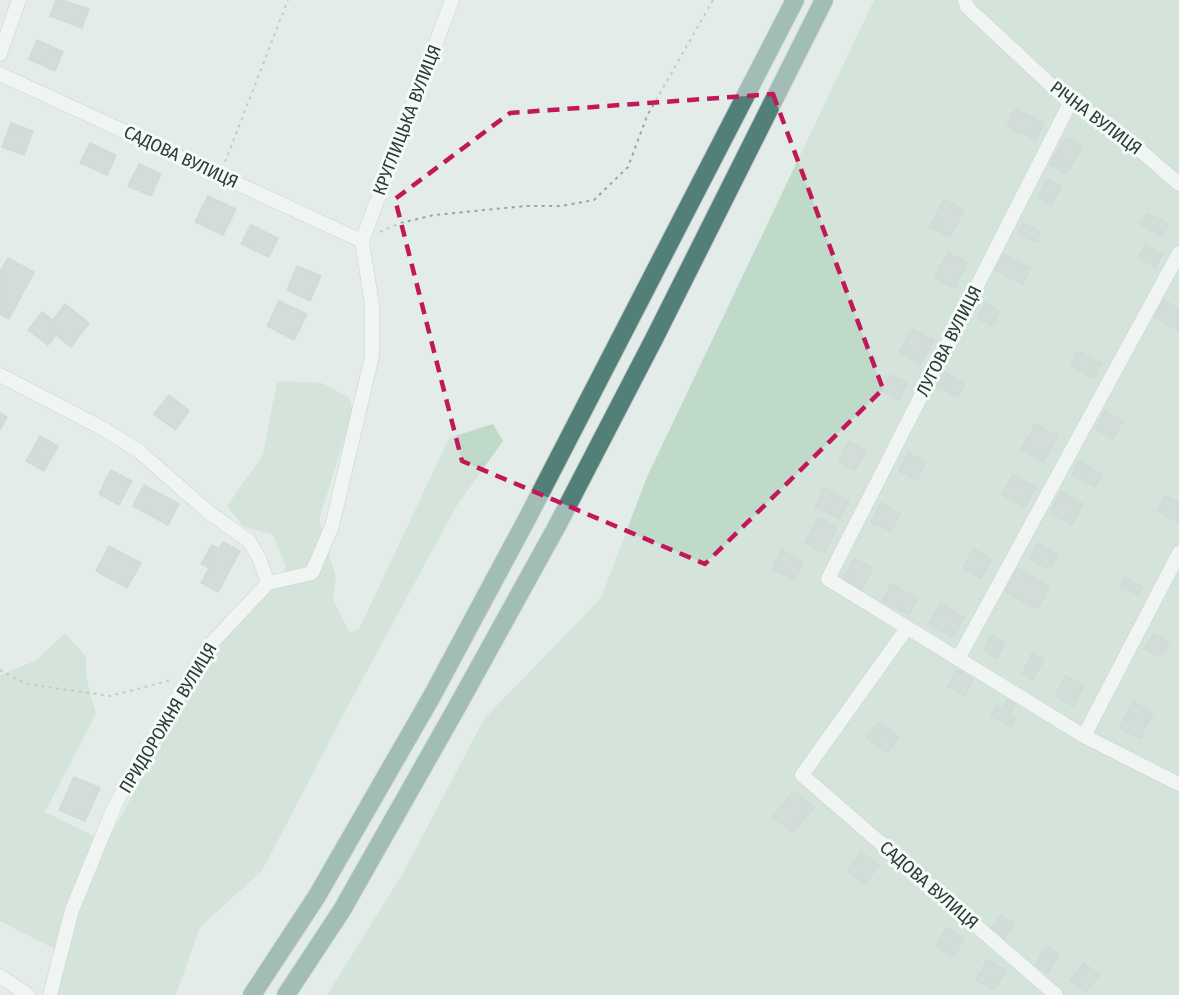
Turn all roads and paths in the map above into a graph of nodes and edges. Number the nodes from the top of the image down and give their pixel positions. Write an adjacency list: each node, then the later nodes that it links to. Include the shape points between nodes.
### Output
1 (19, 0): 8 (street)
2 (288, 0): 11 (path)
3 (452, 0): 13 (street, КРУГЛИЦЬКА ВУЛИЦЯ)
4 (713, 0): 13 (path, via 647,116 628,167 594,200 434,215 400,222)
5 (795, 0): 27 (highway, via 432,696 317,896)
6 (824, 0): 28 (highway, via 557,526 342,910)
7 (964, 0): 10 (street, РІЧНА ВУЛИЦЯ)
8 (0, 54)
9 (0, 74): 11 (street, САДОВА ВУЛИЦЯ)
10 (1070, 103): 12 (street, РІЧНА ВУЛИЦЯ, via 1100,119); 18 (street, ЛУГОВА ВУЛИЦЯ, via 828,579)
11 (220, 176): 13 (street, САДОВА ВУЛИЦЯ)
12 (1179, 184)
13 (362, 241): 17 (street, via 372,306 372,356 332,526 312,573)
14 (1179, 253): 19 (street)
15 (0, 375): 17 (street, via 140,452 207,511 249,541)
16 (1179, 553): 22 (street)
17 (268, 583): 21 (street, ПРИДОРОЖНЯ ВУЛИЦЯ, via 208,647)
18 (907, 628): 19 (street); 29 (street, САДОВА ВУЛИЦЯ, via 802,775)
19 (958, 659): 22 (street)
20 (0, 670): 21 (path, via 26,684 110,696)
21 (192, 675): 26 (street, ПРИДОРОЖНЯ ВУЛИЦЯ, via 115,805 72,910)
22 (1084, 736): 23 (street)
23 (1179, 784)
24 (0, 976): 25 (street)
25 (28, 995)
26 (50, 995)
27 (252, 995)
28 (286, 995)
29 (1056, 995)

